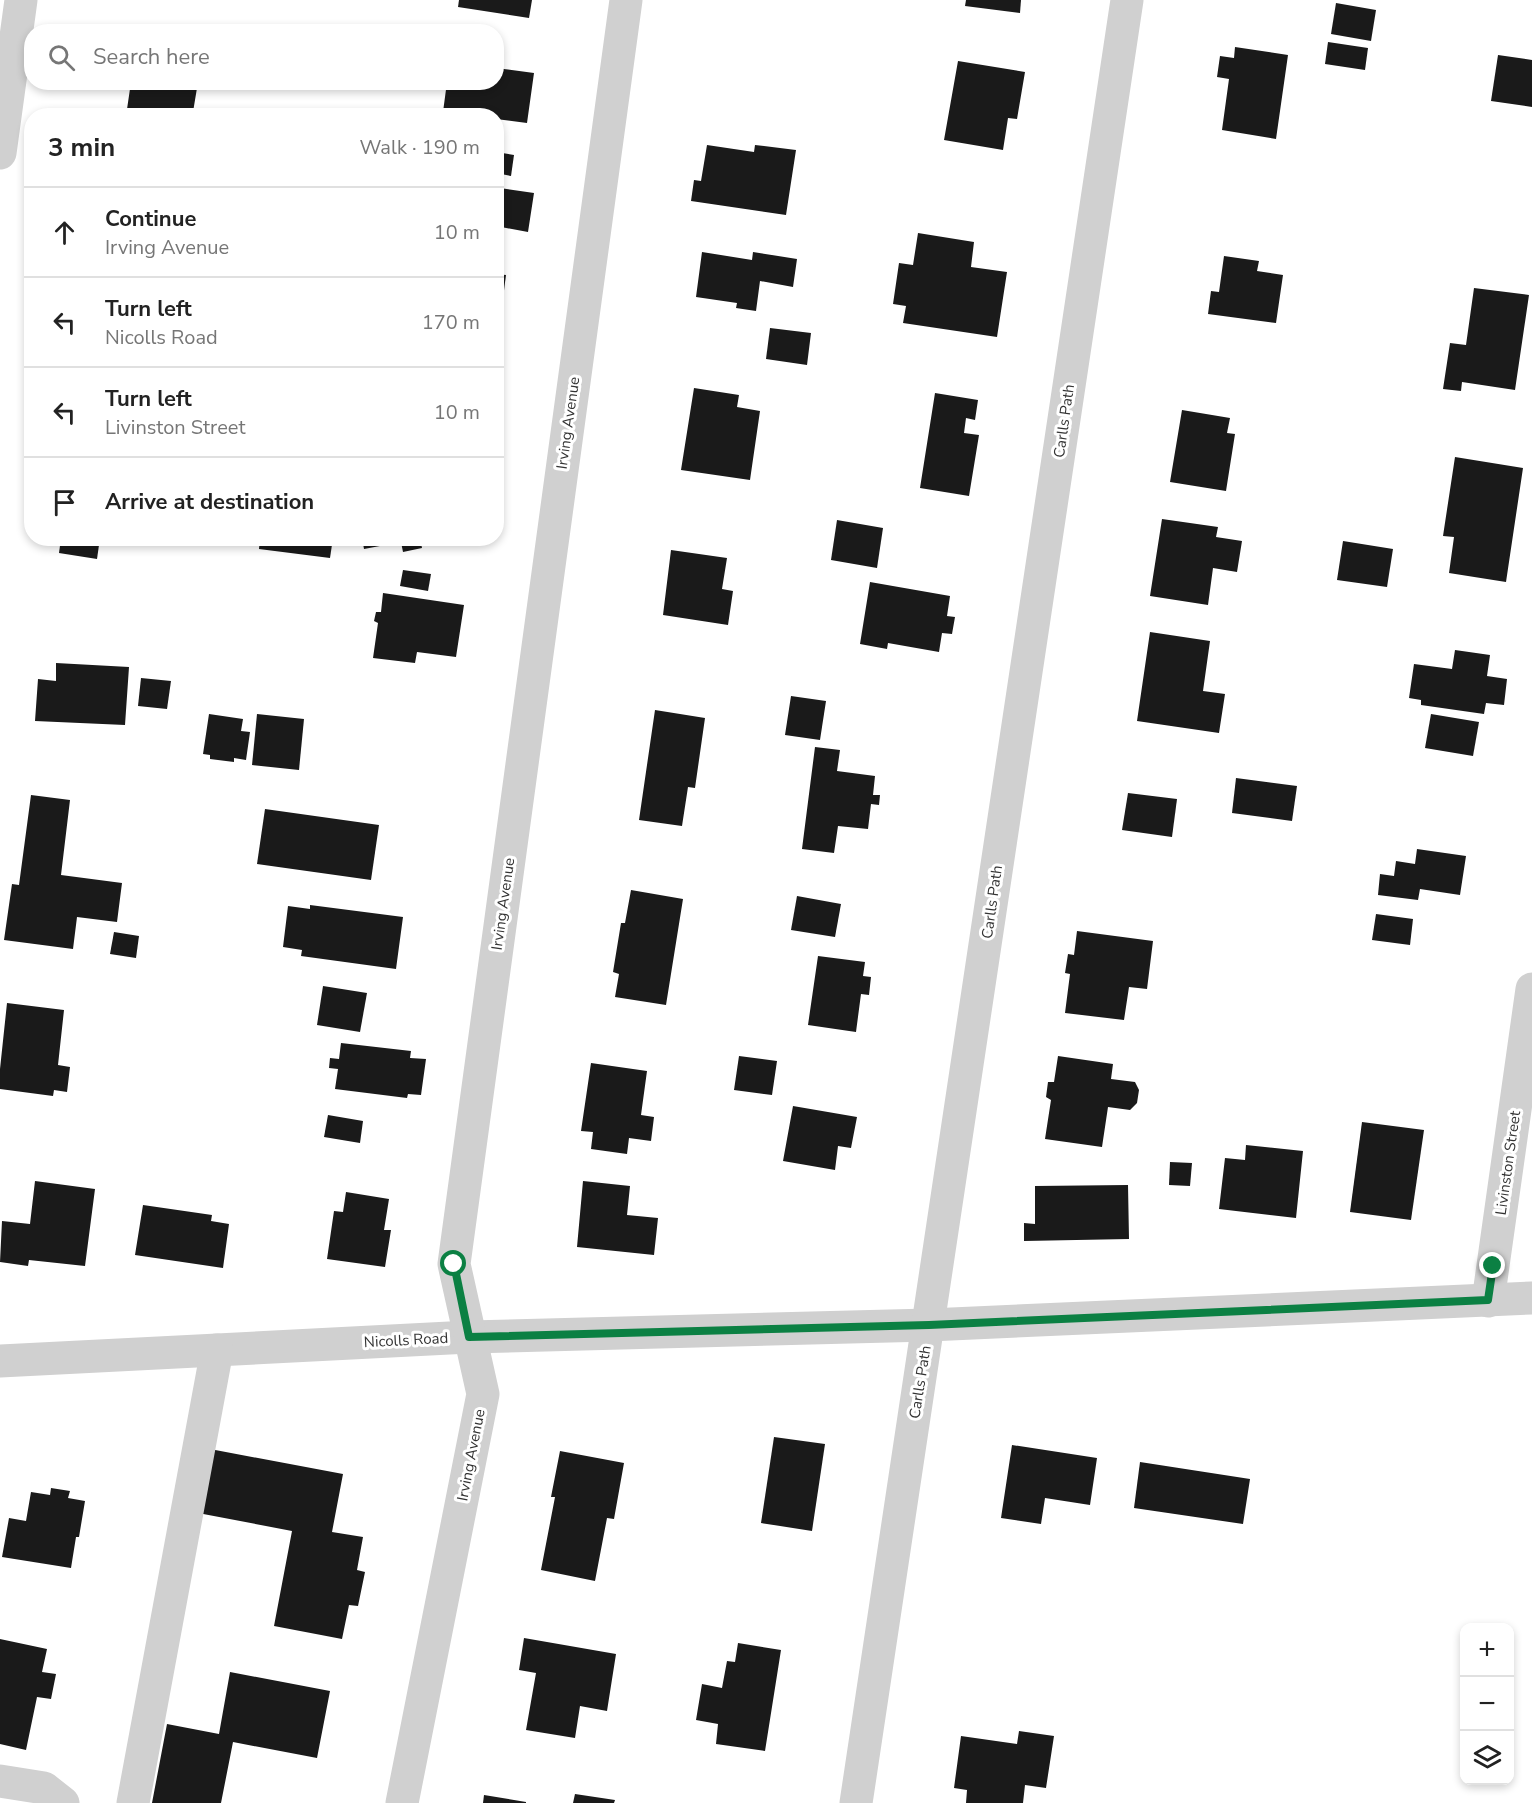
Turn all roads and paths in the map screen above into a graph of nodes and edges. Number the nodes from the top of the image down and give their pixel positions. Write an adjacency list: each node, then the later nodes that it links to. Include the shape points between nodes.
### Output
1 (21, 0): 4 (street)
2 (626, 0): 9 (street, Irving Avenue, via 454,1264)
3 (1127, 0): 8 (street, Carlls Path)
4 (0, 153)
5 (1532, 989): 7 (street, Livinston Street)
6 (1532, 1298): 7 (street, Nicolls Road)
7 (1488, 1300): 8 (street, Nicolls Road)
8 (929, 1325): 9 (street, Nicolls Road); 16 (street, Carlls Path)
9 (469, 1337): 10 (street, Nicolls Road); 15 (street, Irving Avenue, via 483,1394)
10 (217, 1350): 11 (street, Nicolls Road); 14 (street)
11 (0, 1361)
12 (0, 1781): 13 (street, via 44,1788)
13 (63, 1803)
14 (133, 1803)
15 (402, 1803)
16 (856, 1803)

